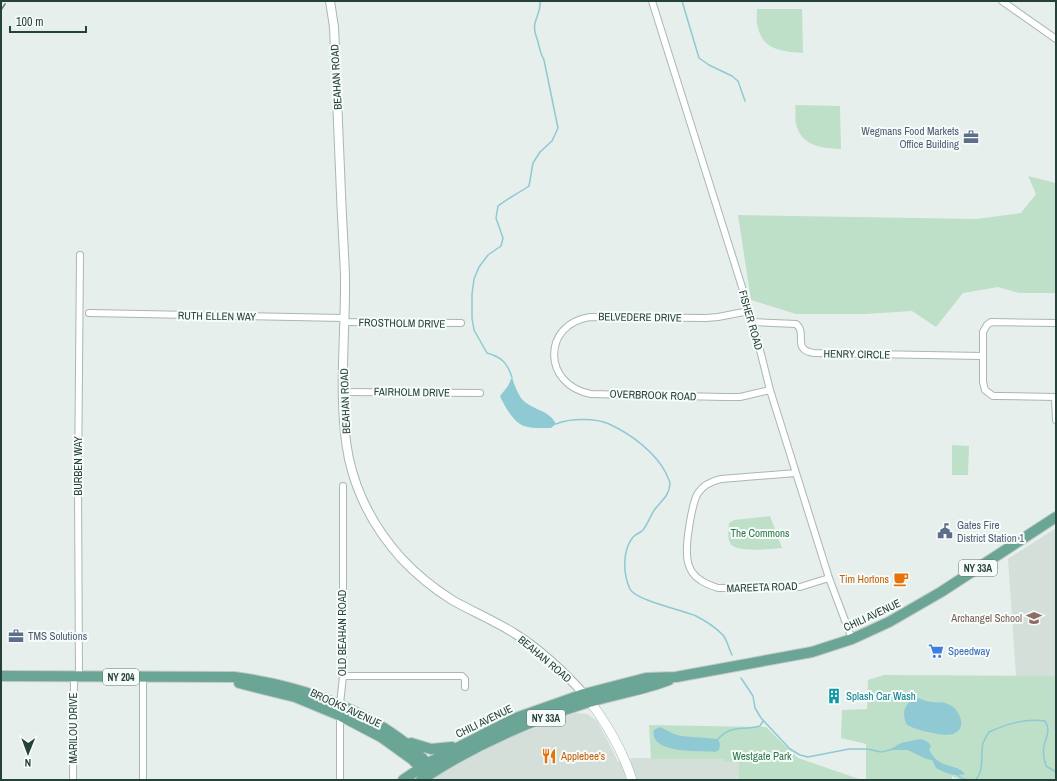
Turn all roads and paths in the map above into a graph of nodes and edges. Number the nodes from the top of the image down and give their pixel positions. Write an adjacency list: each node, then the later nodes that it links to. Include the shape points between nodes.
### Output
1 (330, 1): 8 (street, BEAHAN ROAD, via 334,27 345,276)
2 (652, 1): 6 (street, FISHER ROAD)
3 (1002, 1): 4 (street)
4 (1056, 39)
5 (80, 255): 26 (street, BURBEN WAY)
6 (749, 311): 9 (street, FISHER ROAD); 13 (street, BELVEDERE DRIVE, via 718,318 581,318 565,328 559,336)
7 (89, 313): 8 (street, RUTH ELLEN WAY)
8 (344, 320): 10 (street, FROSTHOLM DRIVE); 15 (street, BEAHAN ROAD)
9 (753, 322): 12 (street, HENRY CIRCLE, via 796,324 799,327 803,349 814,353); 14 (street, FISHER ROAD)
10 (461, 323)
11 (1056, 323): 12 (street, via 992,322 983,332)
12 (982, 356): 17 (street, via 983,386 989,394)
13 (555, 358): 14 (street, OVERBROOK ROAD, via 558,372 564,381 573,388 591,394 729,397)
14 (770, 390): 19 (street, FISHER ROAD)
15 (343, 392): 16 (street, FAIRHOLM DRIVE); 30 (street, BEAHAN ROAD, via 347,446 354,477 362,499 389,544 425,581 533,646 570,678)
16 (480, 393)
17 (1056, 397): 18 (street)
18 (1056, 420)
19 (796, 473): 22 (street, FISHER ROAD); 22 (street, MAREETA ROAD, via 712,480 703,486 694,502 687,547 688,562 692,572 700,580 718,588 800,587)
20 (343, 486): 25 (street, OLD BEAHAN ROAD)
21 (1056, 517): 23 (main road, CHILI AVENUE / NY 33A, via 941,592 889,622)
22 (829, 578): 23 (street, FISHER ROAD)
23 (852, 639): 30 (main road, CHILI AVENUE / NY 33A, via 812,652 676,677 646,678)
24 (1, 676): 26 (main road, BROOKS AVENUE / NY 204)
25 (343, 676): 29 (street, via 462,676 465,679); 31 (street, OLD BEAHAN ROAD)
26 (77, 677): 27 (main road, BROOKS AVENUE / NY 204); 37 (street, MARILOU DRIVE)
27 (143, 678): 28 (main road, BROOKS AVENUE / NY 204); 38 (street)
28 (220, 678): 31 (main road, BROOKS AVENUE / NY 204, via 259,680 297,689); 32 (main road, BROOKS AVENUE / NY 204, via 295,698)
29 (465, 687)
30 (587, 698): 34 (main road, CHILI AVENUE / NY 33A, via 513,719); 36 (main road, CHILI AVENUE / NY 33A, via 563,711 501,736); 41 (main road, via 614,736)
31 (340, 704): 32 (street, OLD BEAHAN ROAD); 33 (main road, BROOKS AVENUE / NY 204)
32 (340, 716): 35 (main road, BROOKS AVENUE / NY 204, via 380,737); 39 (street, OLD BEAHAN ROAD)
33 (404, 740): 34 (main road, NY 204, via 431,749); 35 (main road, BROOKS AVENUE, via 421,755)
34 (460, 746): 35 (main road, CHILI AVENUE / NY 33A)
35 (424, 765): 36 (main road, BROOKS AVENUE); 40 (main road, CHILI AVENUE / NY 33A)
36 (427, 776)
37 (73, 780)
38 (143, 780)
39 (340, 780)
40 (403, 780)
41 (632, 780)

